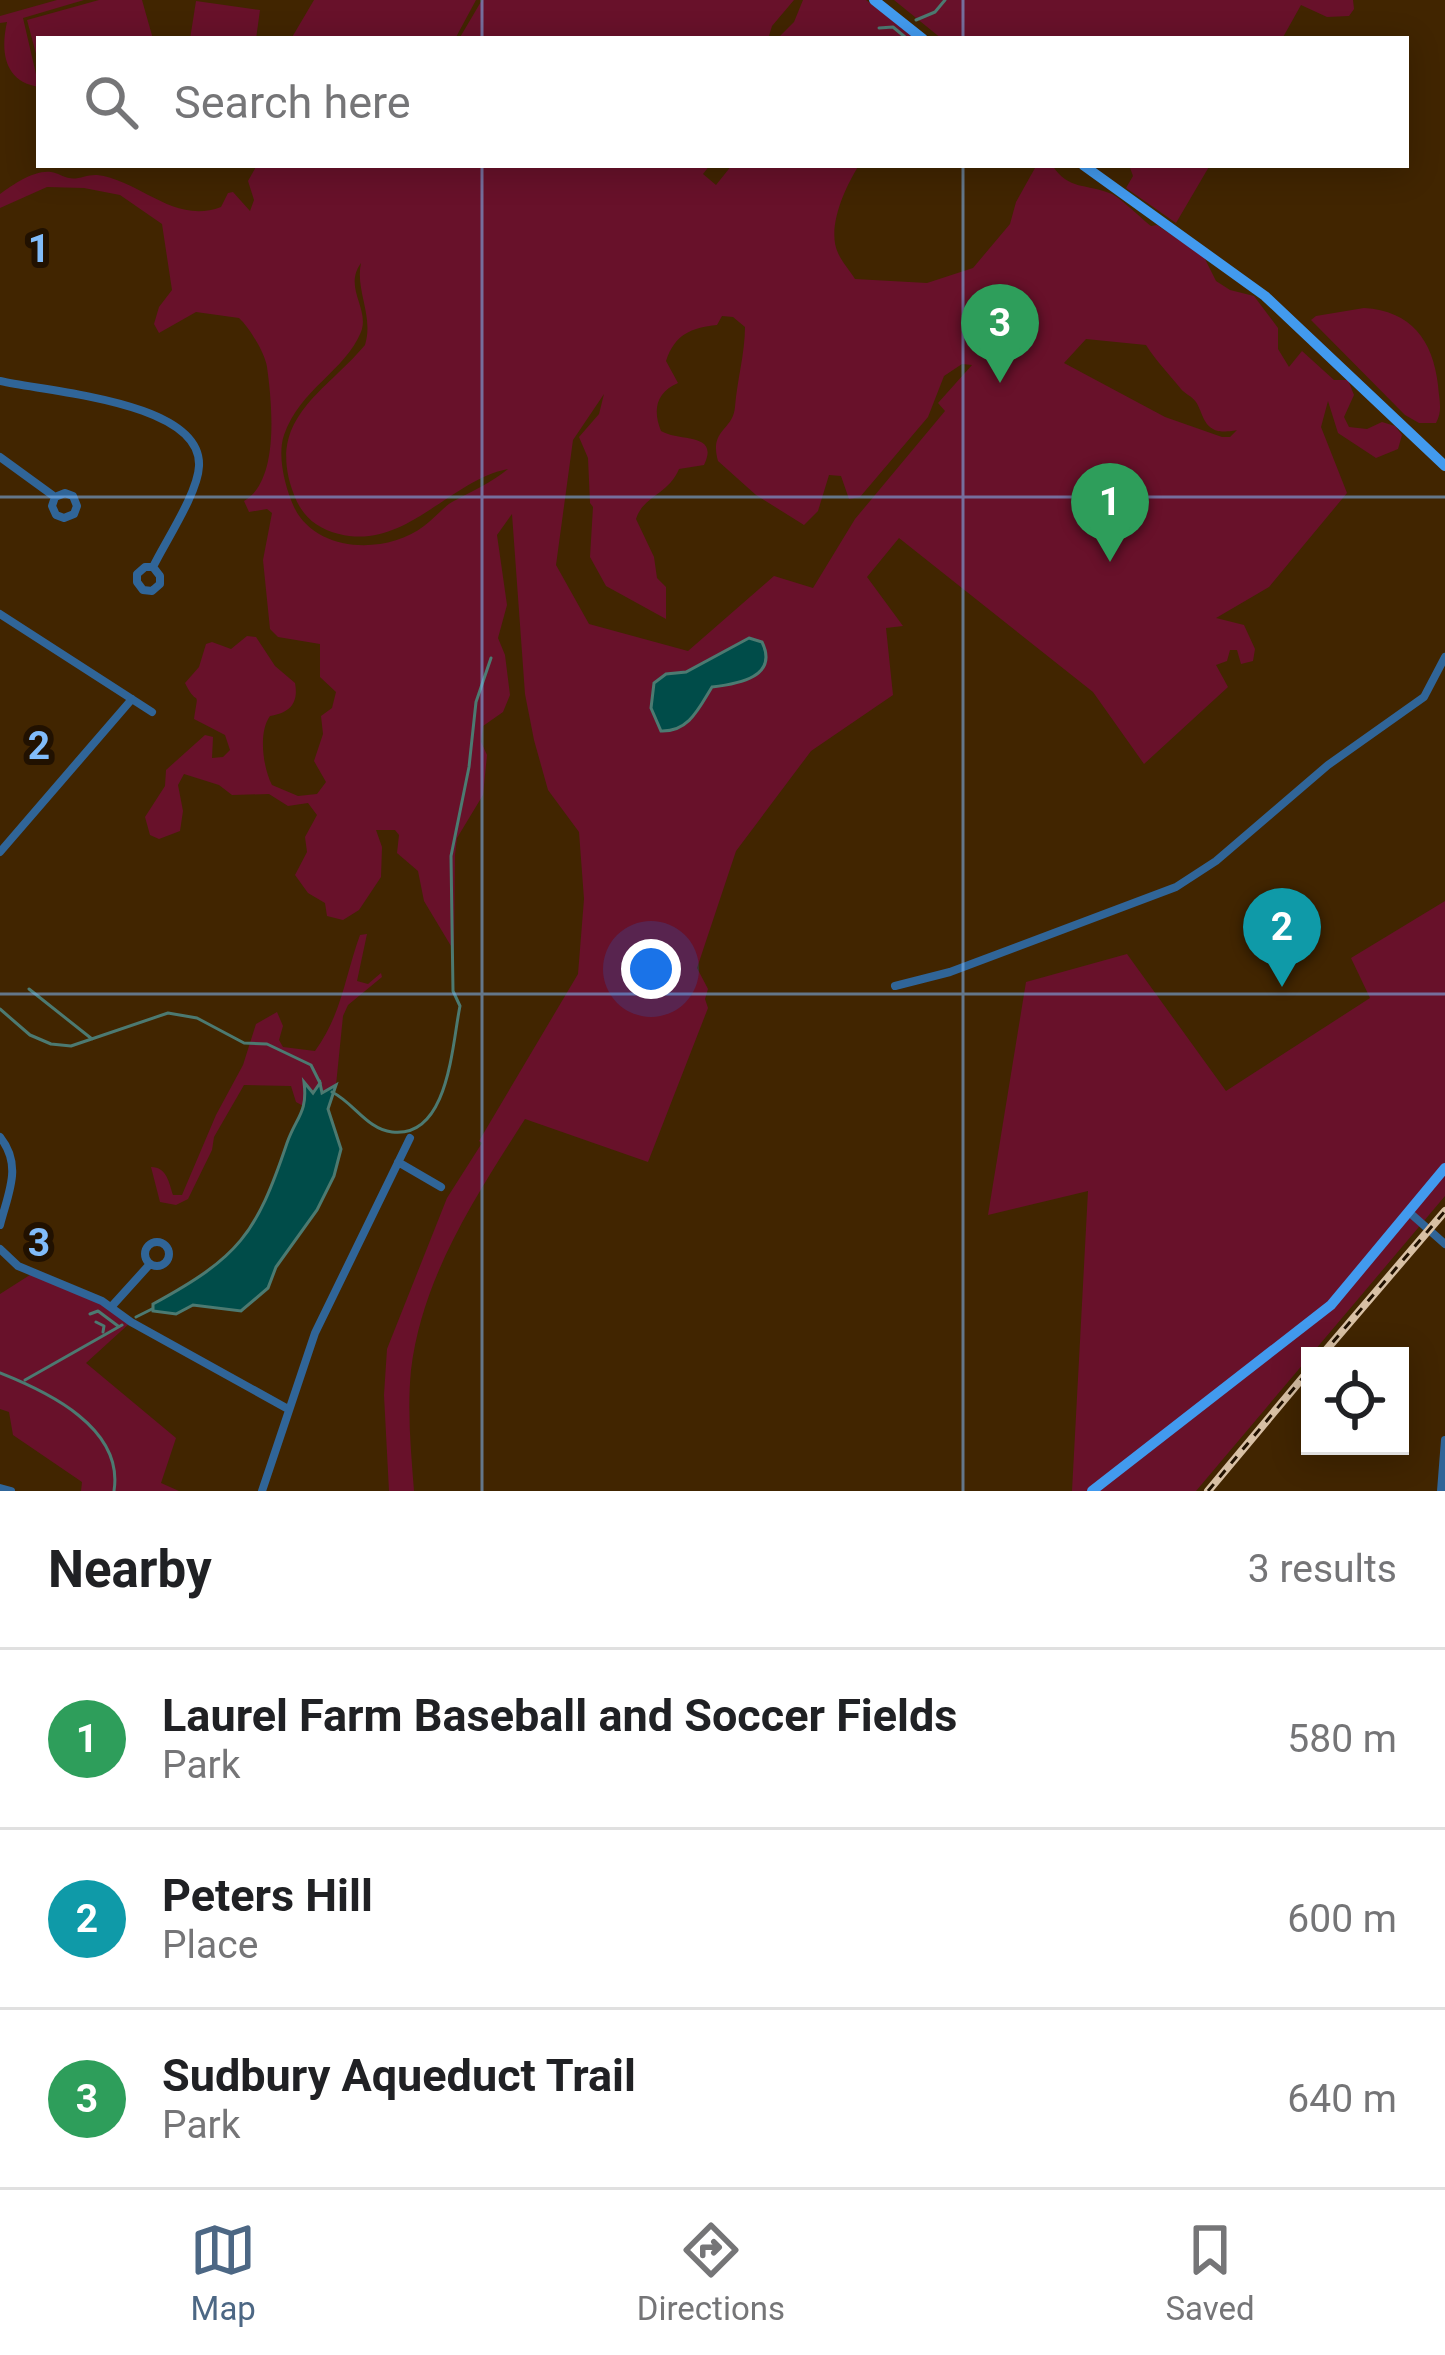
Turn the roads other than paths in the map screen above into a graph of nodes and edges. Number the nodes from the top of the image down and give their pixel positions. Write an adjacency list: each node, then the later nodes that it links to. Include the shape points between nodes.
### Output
1 (874, 0): 2 (main road)
2 (919, 36)
3 (1087, 168): 6 (main road, via 1265,296)
4 (0, 381): 8 (street, via 108,400 187,434 197,476)
5 (0, 457): 7 (street)
6 (1445, 466)
7 (55, 497)
8 (153, 567)
9 (0, 614): 11 (street)
10 (1445, 657): 14 (street, via 1424,697 1176,887)
11 (132, 699): 12 (street); 13 (street)
12 (152, 712)
13 (0, 852)
14 (895, 986)
15 (0, 1137): 21 (street, via 14,1169)
16 (410, 1138): 17 (street)
17 (398, 1162): 19 (street); 26 (street)
18 (1445, 1168): 20 (main road)
19 (441, 1187)
20 (1410, 1213): 22 (street); 31 (main road, via 1326,1311)
21 (0, 1225)
22 (1445, 1244)
23 (0, 1250): 25 (street)
24 (150, 1264): 25 (street)
25 (112, 1306): 26 (street)
26 (288, 1408): 30 (street)
27 (1445, 1440): 32 (street)
28 (0, 1488): 29 (street)
29 (11, 1491)
30 (262, 1491)
31 (1091, 1491)
32 (1441, 1491)

